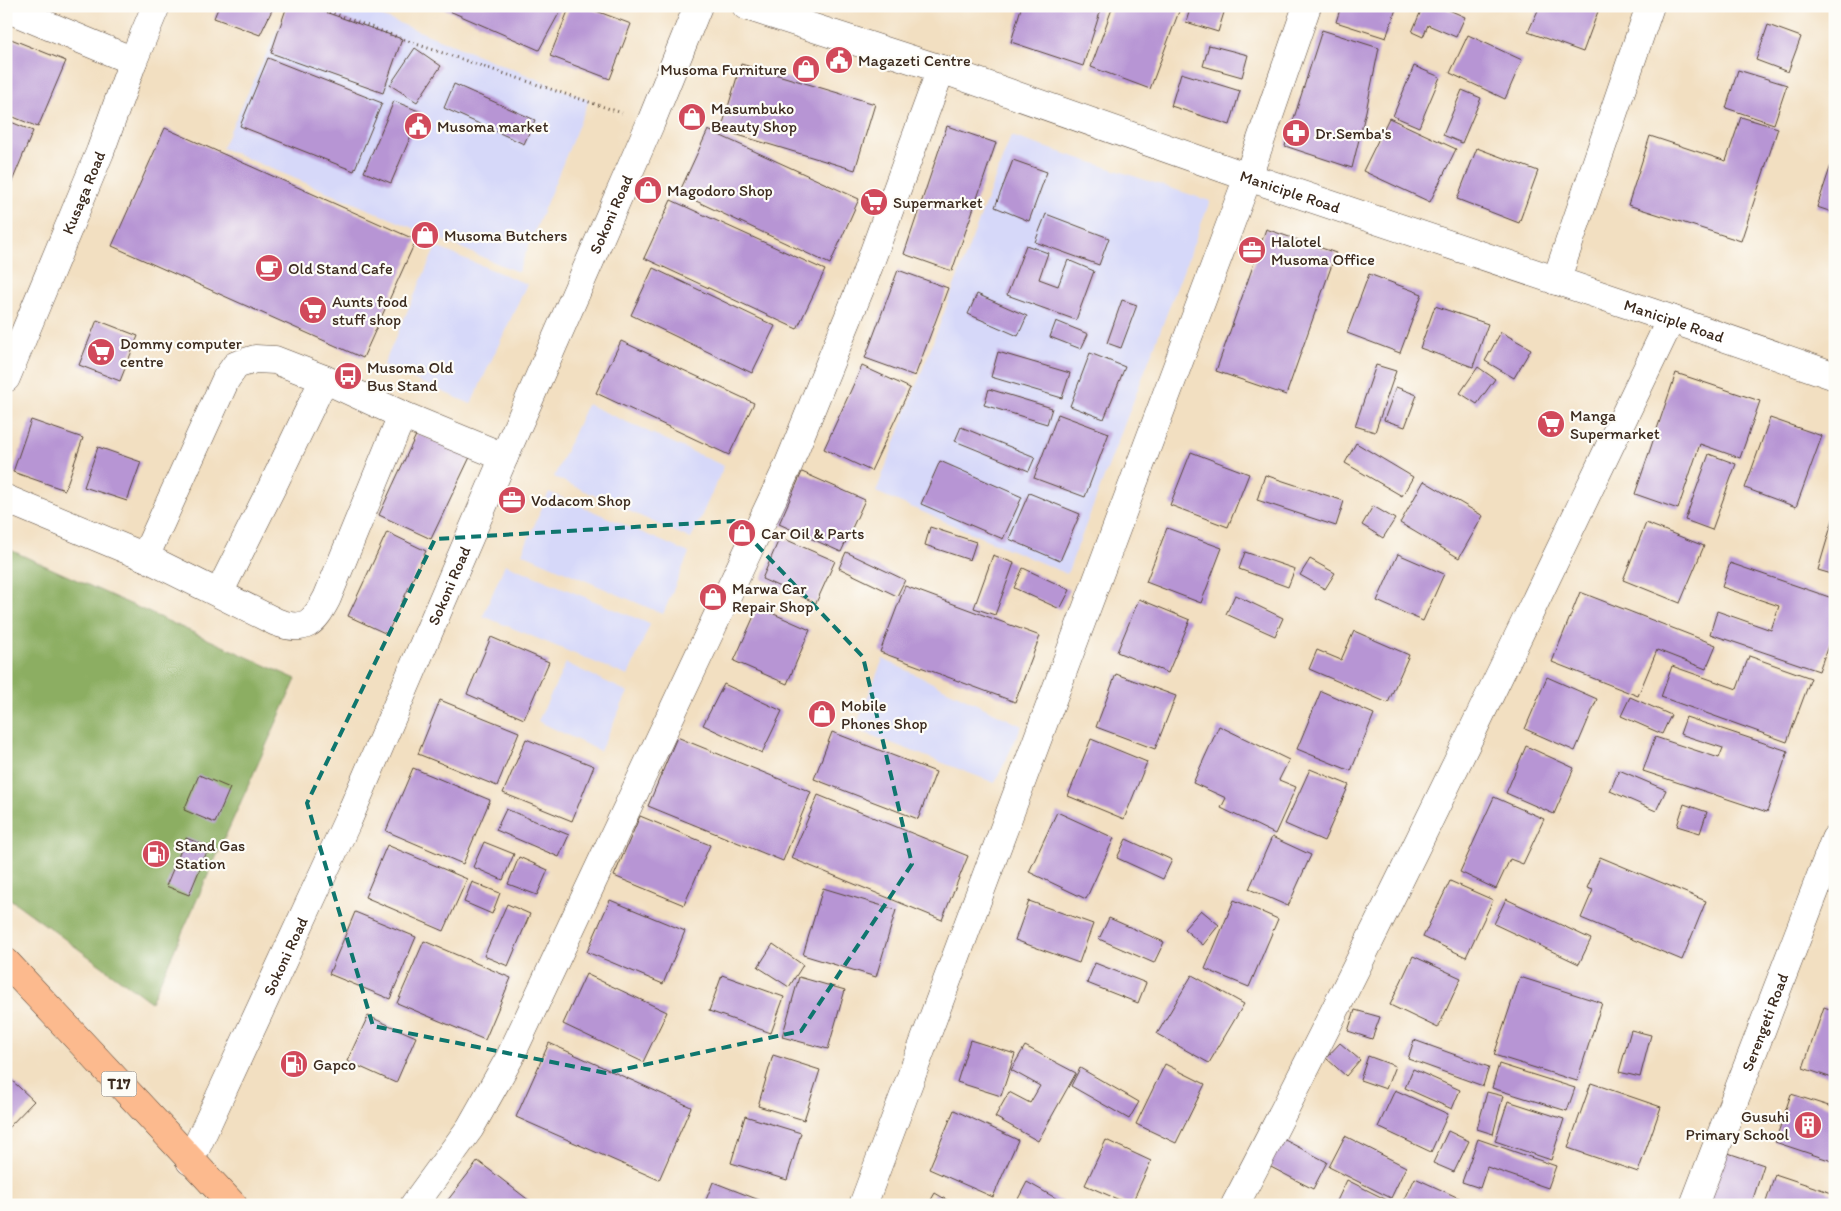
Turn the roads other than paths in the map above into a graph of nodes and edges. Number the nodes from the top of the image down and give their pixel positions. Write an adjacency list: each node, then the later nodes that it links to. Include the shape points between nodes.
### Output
1 (156, 6): 7 (street, Kusaga Road)
2 (698, 6): 16 (street, Sokoni Road, via 651,122)
3 (746, 6): 8 (street, Maniciple Road)
4 (1307, 6): 9 (street)
5 (1650, 6): 10 (street)
6 (6, 8): 7 (street)
7 (133, 61): 13 (street, Kusaga Road, via 100,152)
8 (941, 69): 9 (street, Maniciple Road); 24 (street, via 864,279 788,466 510,1056 470,1128)
9 (1248, 177): 10 (street, Maniciple Road); 25 (street)
10 (1556, 281): 11 (street, Maniciple Road)
11 (1671, 319): 12 (street, Maniciple Road); 26 (street, via 1464,748)
12 (1835, 376)
13 (6, 378)
14 (324, 379): 15 (street); 18 (street, via 275,360 255,359 236,365 226,378); 19 (street)
15 (402, 415): 16 (street); 19 (street, via 318,614 304,626 289,627)
16 (504, 457): 22 (street, Sokoni Road, via 347,822)
17 (6, 499): 18 (street)
18 (145, 556): 19 (street)
19 (218, 592)
20 (1835, 838): 27 (street, Serengeti Road)
21 (6, 962): 22 (main road, T17)
22 (190, 1161): 23 (main road, T17)
23 (233, 1205)
24 (414, 1205)
25 (863, 1205)
26 (1236, 1205)
27 (1694, 1205)

